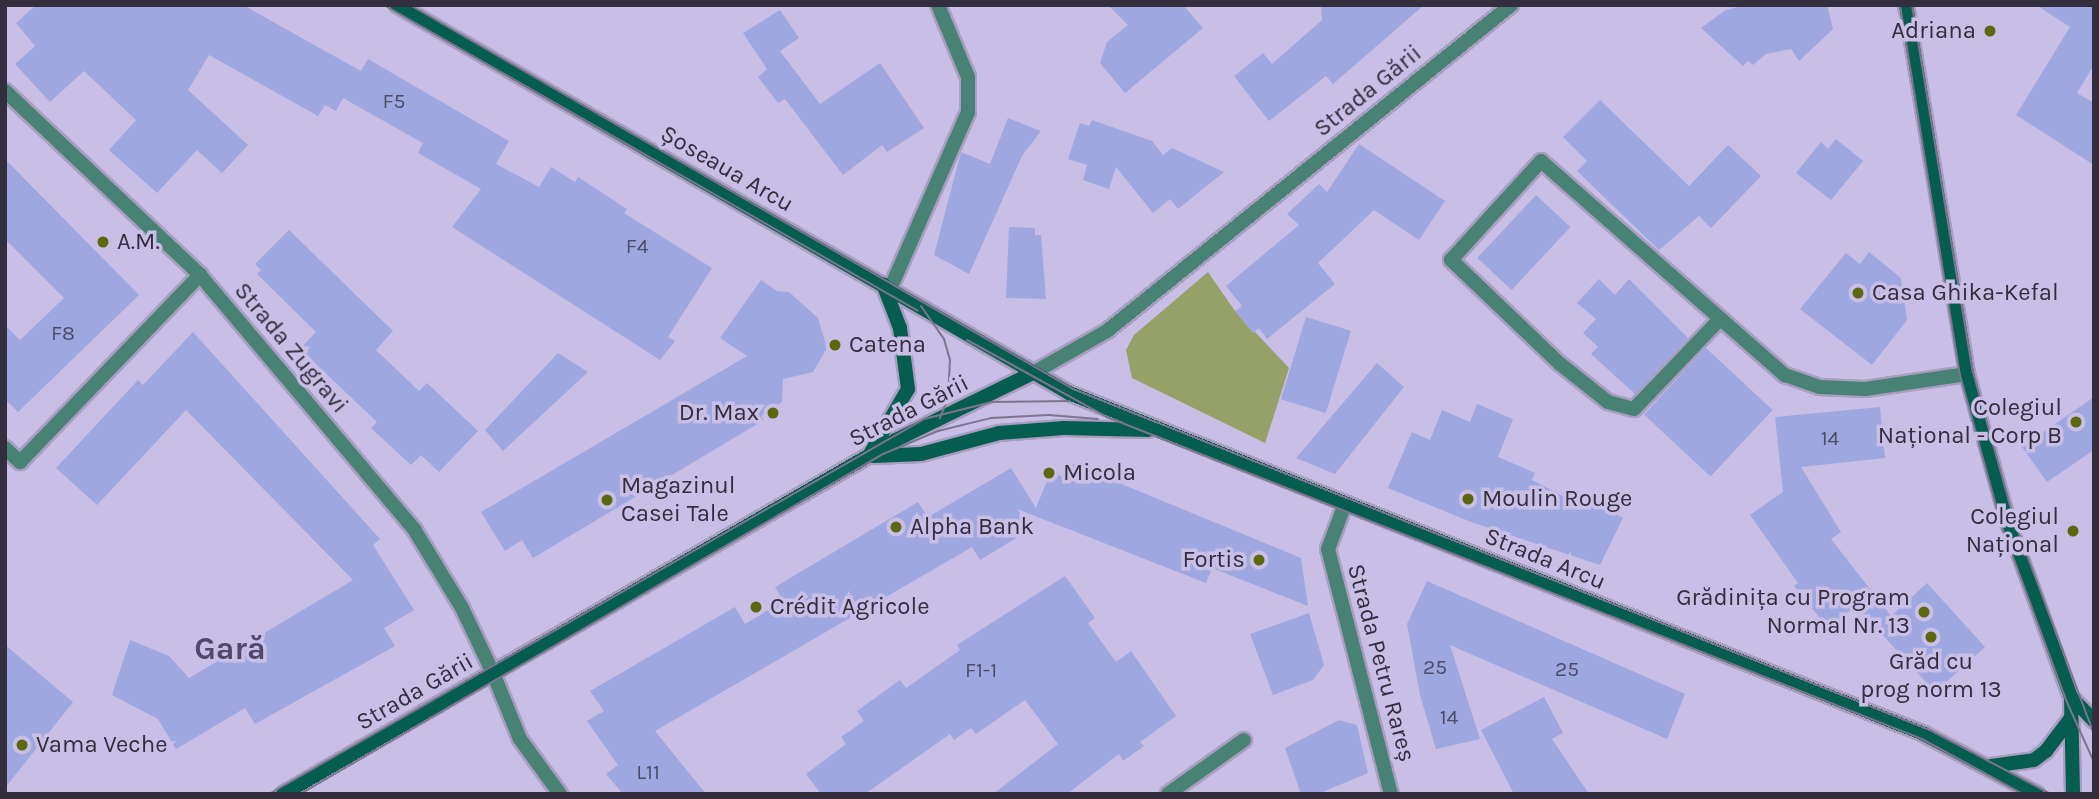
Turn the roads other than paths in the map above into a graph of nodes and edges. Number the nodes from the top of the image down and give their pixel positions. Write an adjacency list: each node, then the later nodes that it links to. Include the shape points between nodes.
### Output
1 (397, 5): 7 (main road, Șoseaua Arcu)
2 (938, 5): 7 (street, via 965,69 968,112)
3 (1511, 5): 9 (street, Strada Gării, via 1107,331)
4 (1906, 5): 10 (main road)
5 (5, 91): 6 (street, Strada Zugravi)
6 (200, 275): 12 (street, via 20,462); 15 (street, Strada Zugravi, via 414,529 462,608)
7 (887, 287): 9 (main road, Șoseaua Arcu); 13 (main road, via 900,328 908,389)
8 (1720, 319): 8 (street, via 1633,409 1608,402 1560,364 1451,260 1541,161); 10 (street, via 1785,374 1820,387 1865,389)
9 (1033, 373): 11 (main road, Strada Arcu); 13 (main road, Strada Gării)
10 (1967, 374): 16 (main road, via 2008,525)
11 (1159, 430): 13 (main road, via 1064,428 999,433 921,454); 14 (main road, Strada Arcu)
12 (5, 448)
13 (869, 456): 15 (main road, Strada Gării)
14 (1345, 505): 20 (main road, Strada Arcu, via 1911,729); 24 (street, Strada Petru Rareș, via 1328,549)
15 (493, 673): 21 (main road, Strada Gării); 22 (street, Strada Zugravi, via 520,739)
16 (2071, 696): 17 (main road); 18 (main road)
17 (2071, 718): 20 (main road, via 2034,760); 26 (main road)
18 (2094, 722)
19 (1244, 740): 23 (street)
20 (1989, 766): 25 (main road, Strada Arcu)
21 (283, 794)
22 (560, 794)
23 (1168, 794)
24 (1391, 794)
25 (2037, 794)
26 (2073, 794)

